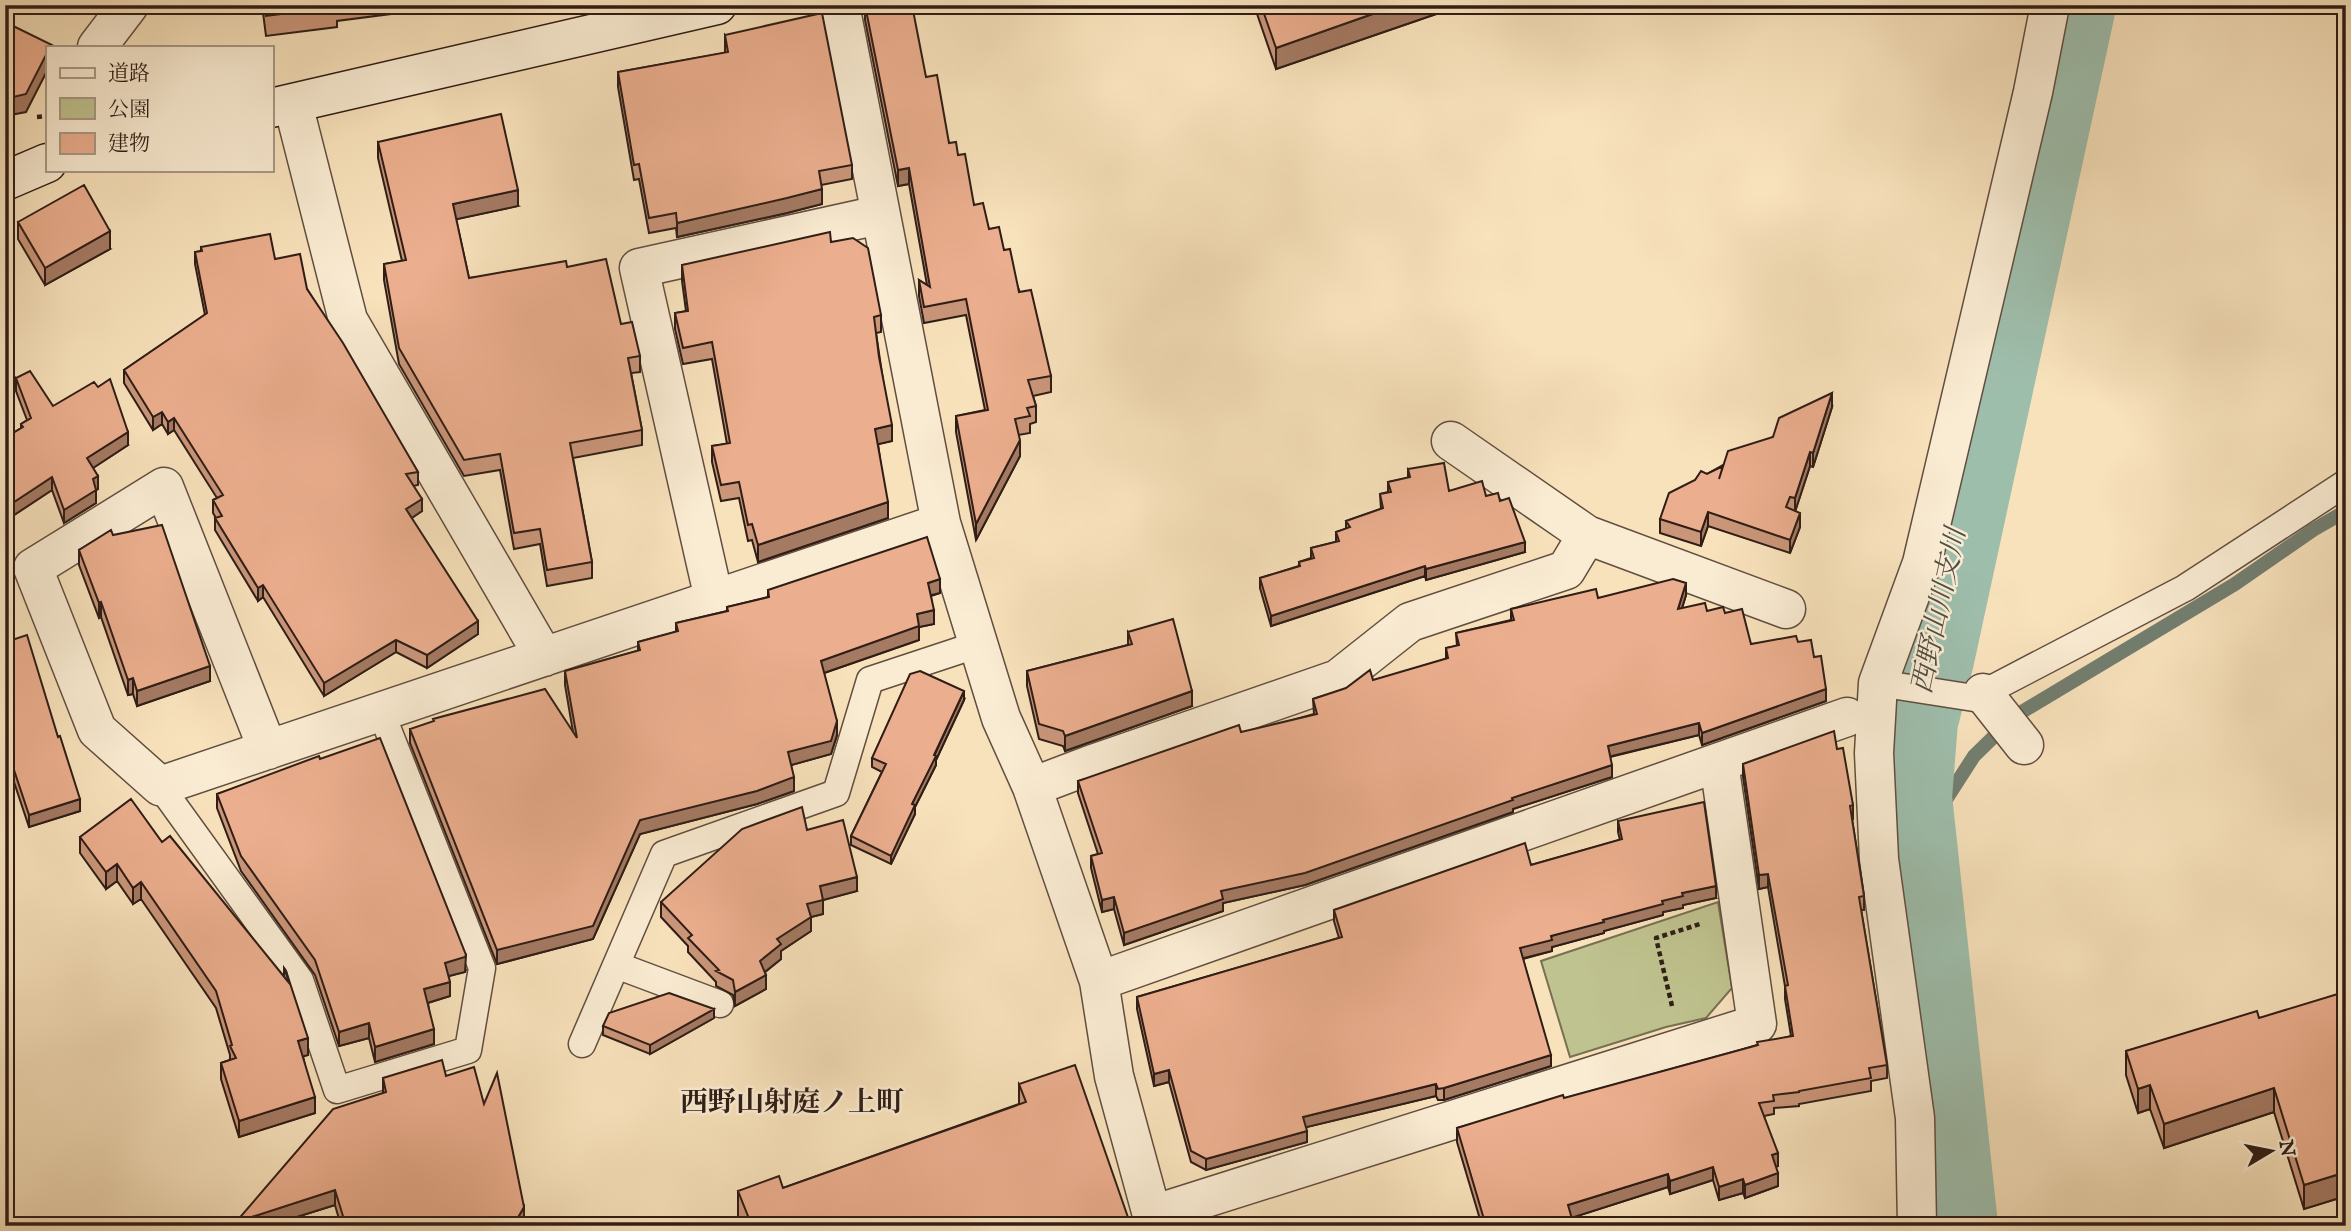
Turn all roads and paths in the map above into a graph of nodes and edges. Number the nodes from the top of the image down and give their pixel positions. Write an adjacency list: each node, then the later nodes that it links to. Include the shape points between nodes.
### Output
1 (129, 5): 5 (street)
2 (717, 5): 6 (street)
3 (840, 5): 9 (street)
4 (2050, 5): 18 (street, via 1922,563)
5 (98, 46)
6 (282, 106): 17 (street, via 348,320)
7 (46, 163): 8 (street)
8 (5, 181)
9 (879, 215): 12 (street); 14 (street, via 639,268)
10 (1451, 440): 13 (street)
11 (2346, 483): 19 (lane, via 2185,588)
12 (941, 523): 14 (street); 16 (street)
13 (1587, 535): 15 (street); 26 (street, via 1566,570 1410,622 1338,679)
14 (714, 599): 17 (street)
15 (1786, 609)
16 (979, 644): 26 (street, via 1001,718); 28 (lane, via 870,680 836,793 664,854)
17 (544, 657): 20 (street)
18 (1878, 683): 19 (lane, via 1974,698); 34 (street, via 1874,752 1879,859 1915,1118)
19 (1983, 694): 22 (street)
20 (381, 712): 23 (street); 25 (lane, via 482,968 468,1050 337,1090 300,980)
21 (1847, 718): 24 (street)
22 (2024, 745)
23 (268, 750): 25 (street); 25 (street, via 164,487 33,568 97,730)
24 (1719, 763): 27 (street); 29 (street)
25 (160, 786)
26 (1032, 787): 29 (street)
27 (1741, 910): 32 (street, via 1757,1024); 32 (path, via 1656,938)
28 (616, 965): 30 (lane); 31 (lane)
29 (1099, 981): 33 (street, via 1114,1076)
30 (720, 1004)
31 (582, 1044)
32 (1682, 1047): 33 (street)
33 (1153, 1221)
34 (1917, 1226)

